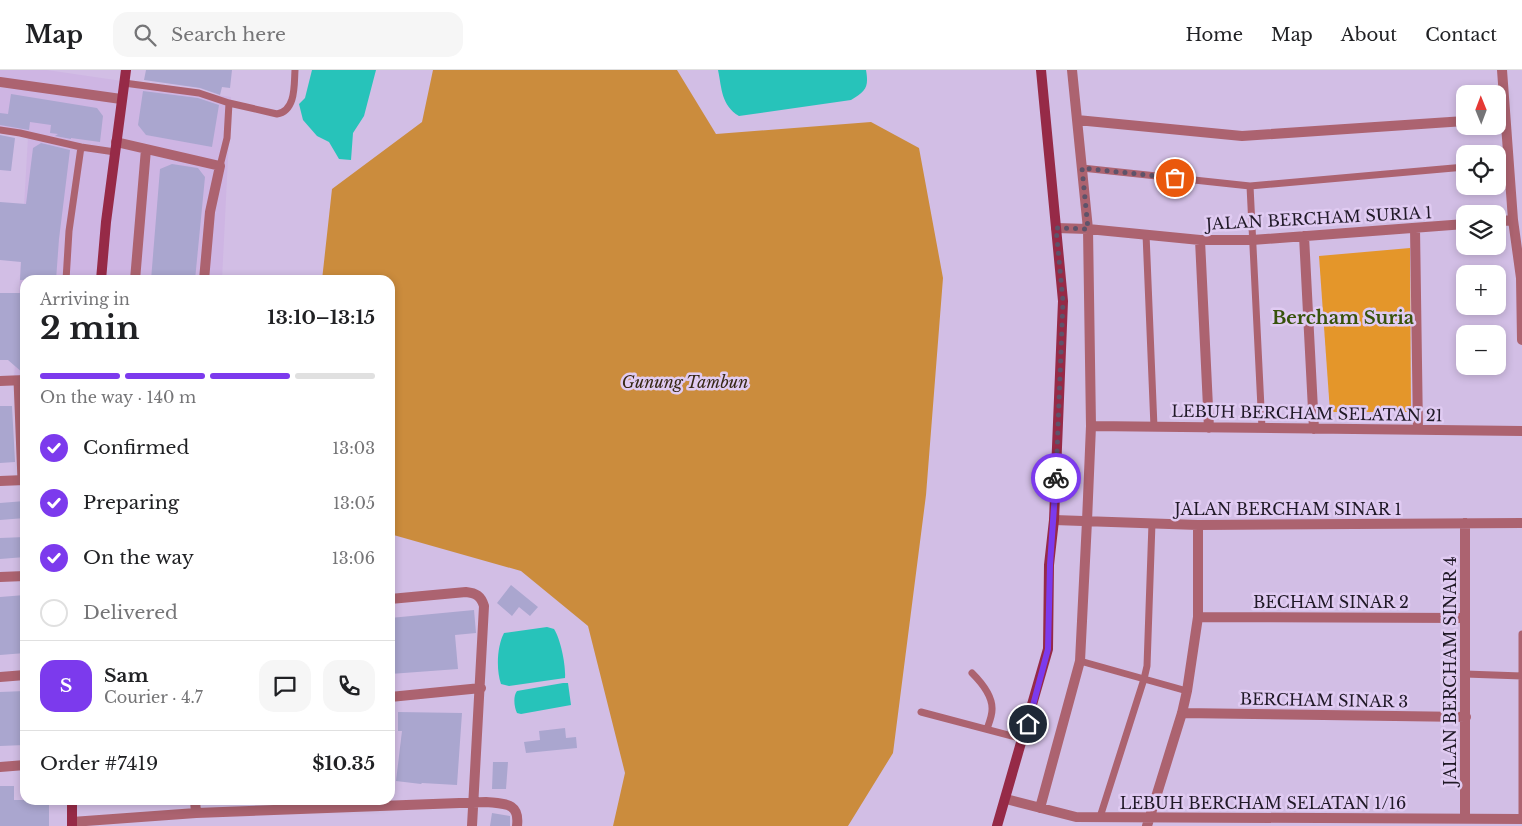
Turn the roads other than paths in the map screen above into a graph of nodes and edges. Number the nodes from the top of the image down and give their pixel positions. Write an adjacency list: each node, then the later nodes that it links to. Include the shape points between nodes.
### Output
1 (126, 70): 7 (street)
2 (296, 70): 10 (lane, via 291,102 283,113)
3 (1041, 70): 25 (street)
4 (1072, 70): 11 (street)
5 (1502, 70): 8 (street)
6 (0, 82): 9 (street)
7 (124, 83): 9 (street); 10 (lane, via 199,93)
8 (1502, 85)
9 (121, 100): 15 (street)
10 (229, 103): 17 (lane, via 227,138)
11 (1078, 120): 12 (street, via 1242,136); 18 (street)
12 (1456, 122)
13 (0, 130): 14 (lane)
14 (81, 147): 15 (lane); 32 (lane)
15 (115, 147): 16 (street); 33 (street)
16 (146, 149): 17 (street); 34 (street)
17 (220, 166): 35 (street, via 210,212)
18 (1082, 168): 21 (lane); 27 (street)
19 (1456, 168): 21 (lane)
20 (1506, 181): 23 (street)
21 (1250, 186): 31 (lane)
22 (1506, 220): 23 (street)
23 (1513, 220): 36 (street)
24 (1456, 225): 26 (street, JALAN BERCHAM SURIA 1)
25 (1056, 228): 27 (street, JALAN BERCHAM SURIA 1); 49 (street, via 1063,301)
26 (1414, 228): 29 (street, JALAN BERCHAM SURIA 1); 45 (street)
27 (1088, 229): 28 (street, JALAN BERCHAM SURIA 1); 40 (street)
28 (1146, 234): 30 (street, JALAN BERCHAM SURIA 1); 41 (lane)
29 (1304, 236): 31 (street, JALAN BERCHAM SURIA 1); 44 (street)
30 (1200, 240): 31 (street, JALAN BERCHAM SURIA 1); 42 (street)
31 (1252, 240): 43 (lane)
32 (66, 275)
33 (101, 275)
34 (135, 275)
35 (204, 275)
36 (1521, 278): 37 (street)
37 (1522, 340)
38 (20, 380): 39 (street)
39 (0, 381)
40 (1091, 426): 41 (street, LEBUH BERCHAM SELATAN 21); 50 (street)
41 (1154, 427): 42 (street, LEBUH BERCHAM SELATAN 21)
42 (1209, 428): 43 (street, LEBUH BERCHAM SELATAN 21)
43 (1262, 428): 44 (street, LEBUH BERCHAM SELATAN 21)
44 (1314, 428): 45 (street, LEBUH BERCHAM SELATAN 21)
45 (1418, 430): 46 (street, LEBUH BERCHAM SELATAN 21)
46 (1522, 430)
47 (20, 480): 48 (street)
48 (0, 481)
49 (1054, 520): 50 (street, JALAN BERCHAM SINAR 1); 75 (street, via 1048,649)
50 (1088, 520): 53 (street, JALAN BERCHAM SINAR 1); 61 (street)
51 (1465, 523): 52 (street, JALAN BERCHAM SINAR 1); 54 (street, JALAN BERCHAM SINAR 1); 59 (street, JALAN BERCHAM SINAR 4)
52 (1522, 523)
53 (1152, 524): 54 (street, JALAN BERCHAM SINAR 1); 67 (lane)
54 (1198, 526): 58 (street)
55 (20, 576): 56 (street)
56 (0, 577)
57 (395, 598): 68 (street, via 466,592 478,596 484,606)
58 (1198, 617): 59 (street, BECHAM SINAR 2); 69 (street)
59 (1464, 618): 63 (street, JALAN BERCHAM SINAR 4)
60 (1522, 634): 65 (lane)
61 (1080, 661): 67 (lane); 84 (street)
62 (972, 673): 74 (lane, via 991,702)
63 (1465, 674): 65 (lane); 73 (street, JALAN BERCHAM SINAR 4)
64 (20, 676): 66 (street)
65 (1522, 676): 87 (lane)
66 (0, 677)
67 (1144, 679): 69 (lane); 88 (lane)
68 (480, 688): 70 (street); 80 (street)
69 (1186, 691): 72 (street)
70 (395, 696)
71 (921, 712): 74 (lane)
72 (1182, 713): 73 (street, BERCHAM SINAR 3); 89 (street)
73 (1466, 717): 86 (street, JALAN BERCHAM SINAR 4)
74 (987, 729): 75 (lane)
75 (1023, 739): 78 (street)
76 (20, 765): 77 (street)
77 (0, 766)
78 (1006, 799): 84 (street, LEBUH BERCHAM SELATAN 1/16); 93 (street)
79 (395, 802): 80 (street)
80 (474, 802): 91 (street); 92 (street, via 508,804 518,817)
81 (72, 805): 90 (street)
82 (195, 805): 85 (street)
83 (331, 805): 85 (street)
84 (1040, 808): 88 (street, LEBUH BERCHAM SELATAN 1/16)
85 (196, 813): 90 (street)
86 (1465, 818): 87 (street, LEBUH BERCHAM SELATAN 1/16); 89 (street, LEBUH BERCHAM SELATAN 1/16)
87 (1522, 819)
88 (1099, 822): 89 (street, LEBUH BERCHAM SELATAN 1/16)
89 (1148, 822)
90 (72, 824)
91 (472, 826)
92 (517, 826)
93 (997, 826)

